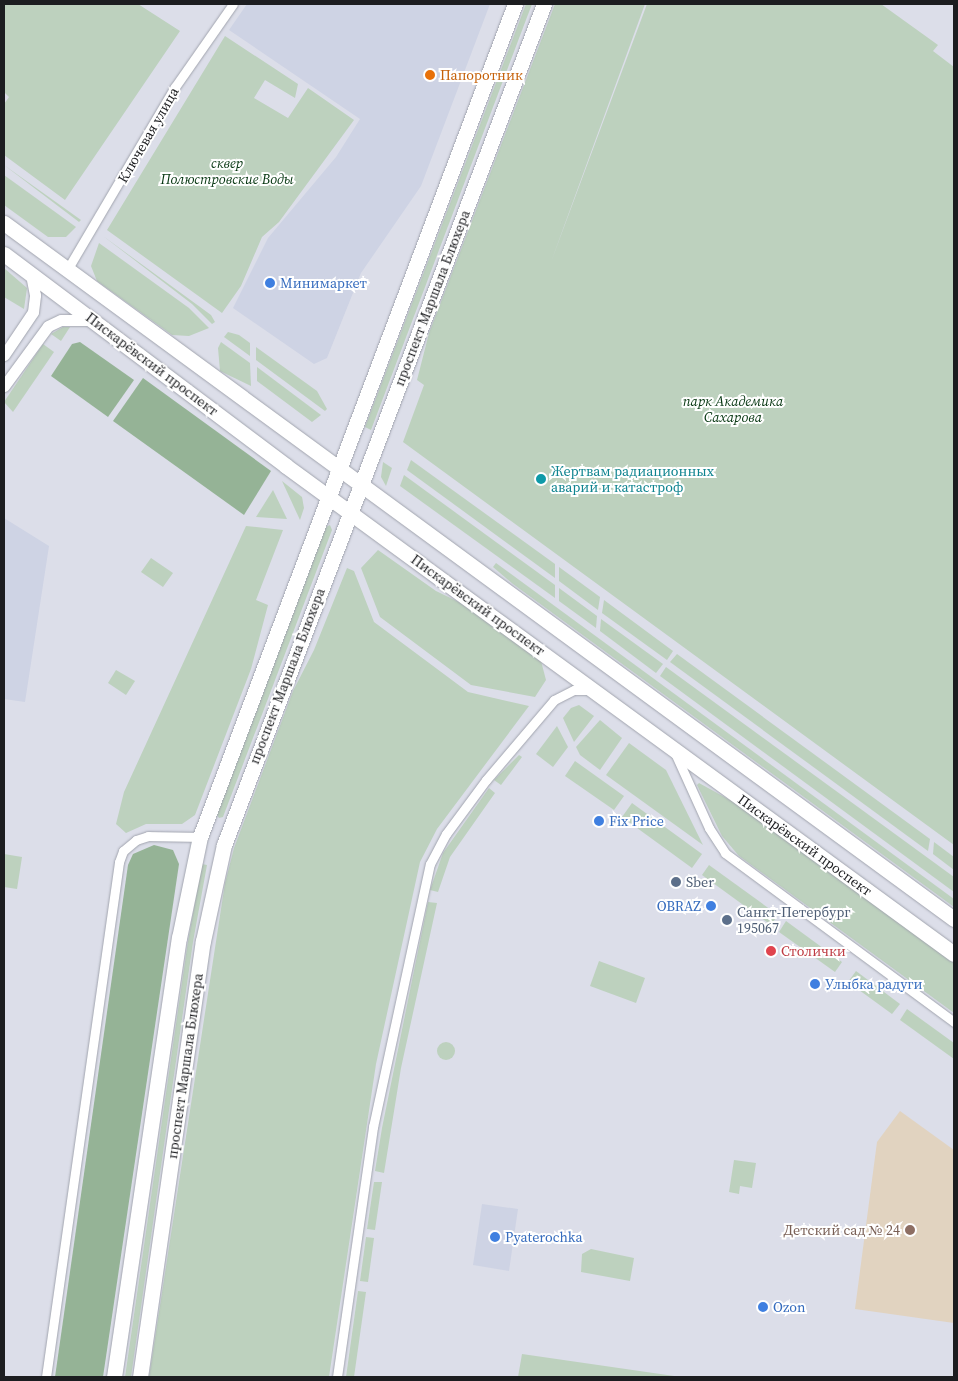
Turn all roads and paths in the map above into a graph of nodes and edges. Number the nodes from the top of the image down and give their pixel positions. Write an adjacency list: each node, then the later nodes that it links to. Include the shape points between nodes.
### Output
1 (233, 4): 6 (street, Ключевая улица, via 175,87)
2 (515, 4): 11 (main road, проспект Маршала Блюхера)
3 (544, 4): 12 (main road, проспект Маршала Блюхера)
4 (4, 223): 6 (main road, Пискарёвский проспект)
5 (4, 254): 7 (main road, Пискарёвский проспект)
6 (67, 270): 11 (main road, Пискарёвский проспект)
7 (31, 274): 8 (main road, Пискарёвский проспект); 9 (street, via 35,295 33,312)
8 (94, 320): 10 (street, via 62,320 48,326); 13 (main road, Пискарёвский проспект)
9 (4, 355)
10 (4, 386)
11 (340, 466): 12 (main road, Пискарёвский проспект); 13 (main road, проспект Маршала Блюхера)
12 (361, 483): 14 (main road, проспект Маршала Блюхера); 19 (main road, Пискарёвский проспект, via 465,564)
13 (328, 496): 14 (main road, Пискарёвский проспект); 17 (main road, проспект Маршала Блюхера)
14 (350, 512): 15 (main road, Пискарёвский проспект); 18 (main road, проспект Маршала Блюхера)
15 (593, 690): 16 (main road, Пискарёвский проспект); 25 (street, via 574,690 554,700 486,780 446,834 430,864 373,1126)
16 (673, 748): 20 (main road, Пискарёвский проспект); 21 (street, via 709,828 725,853)
17 (200, 837): 18 (main road); 22 (street, via 148,836 136,840 123,851 118,862); 23 (main road, проспект Маршала Блюхера, via 178,938)
18 (224, 845): 24 (main road, проспект Маршала Блюхера, via 203,941)
19 (954, 919)
20 (954, 954)
21 (954, 1022)
22 (46, 1377)
23 (114, 1377)
24 (140, 1377)
25 (337, 1377)

